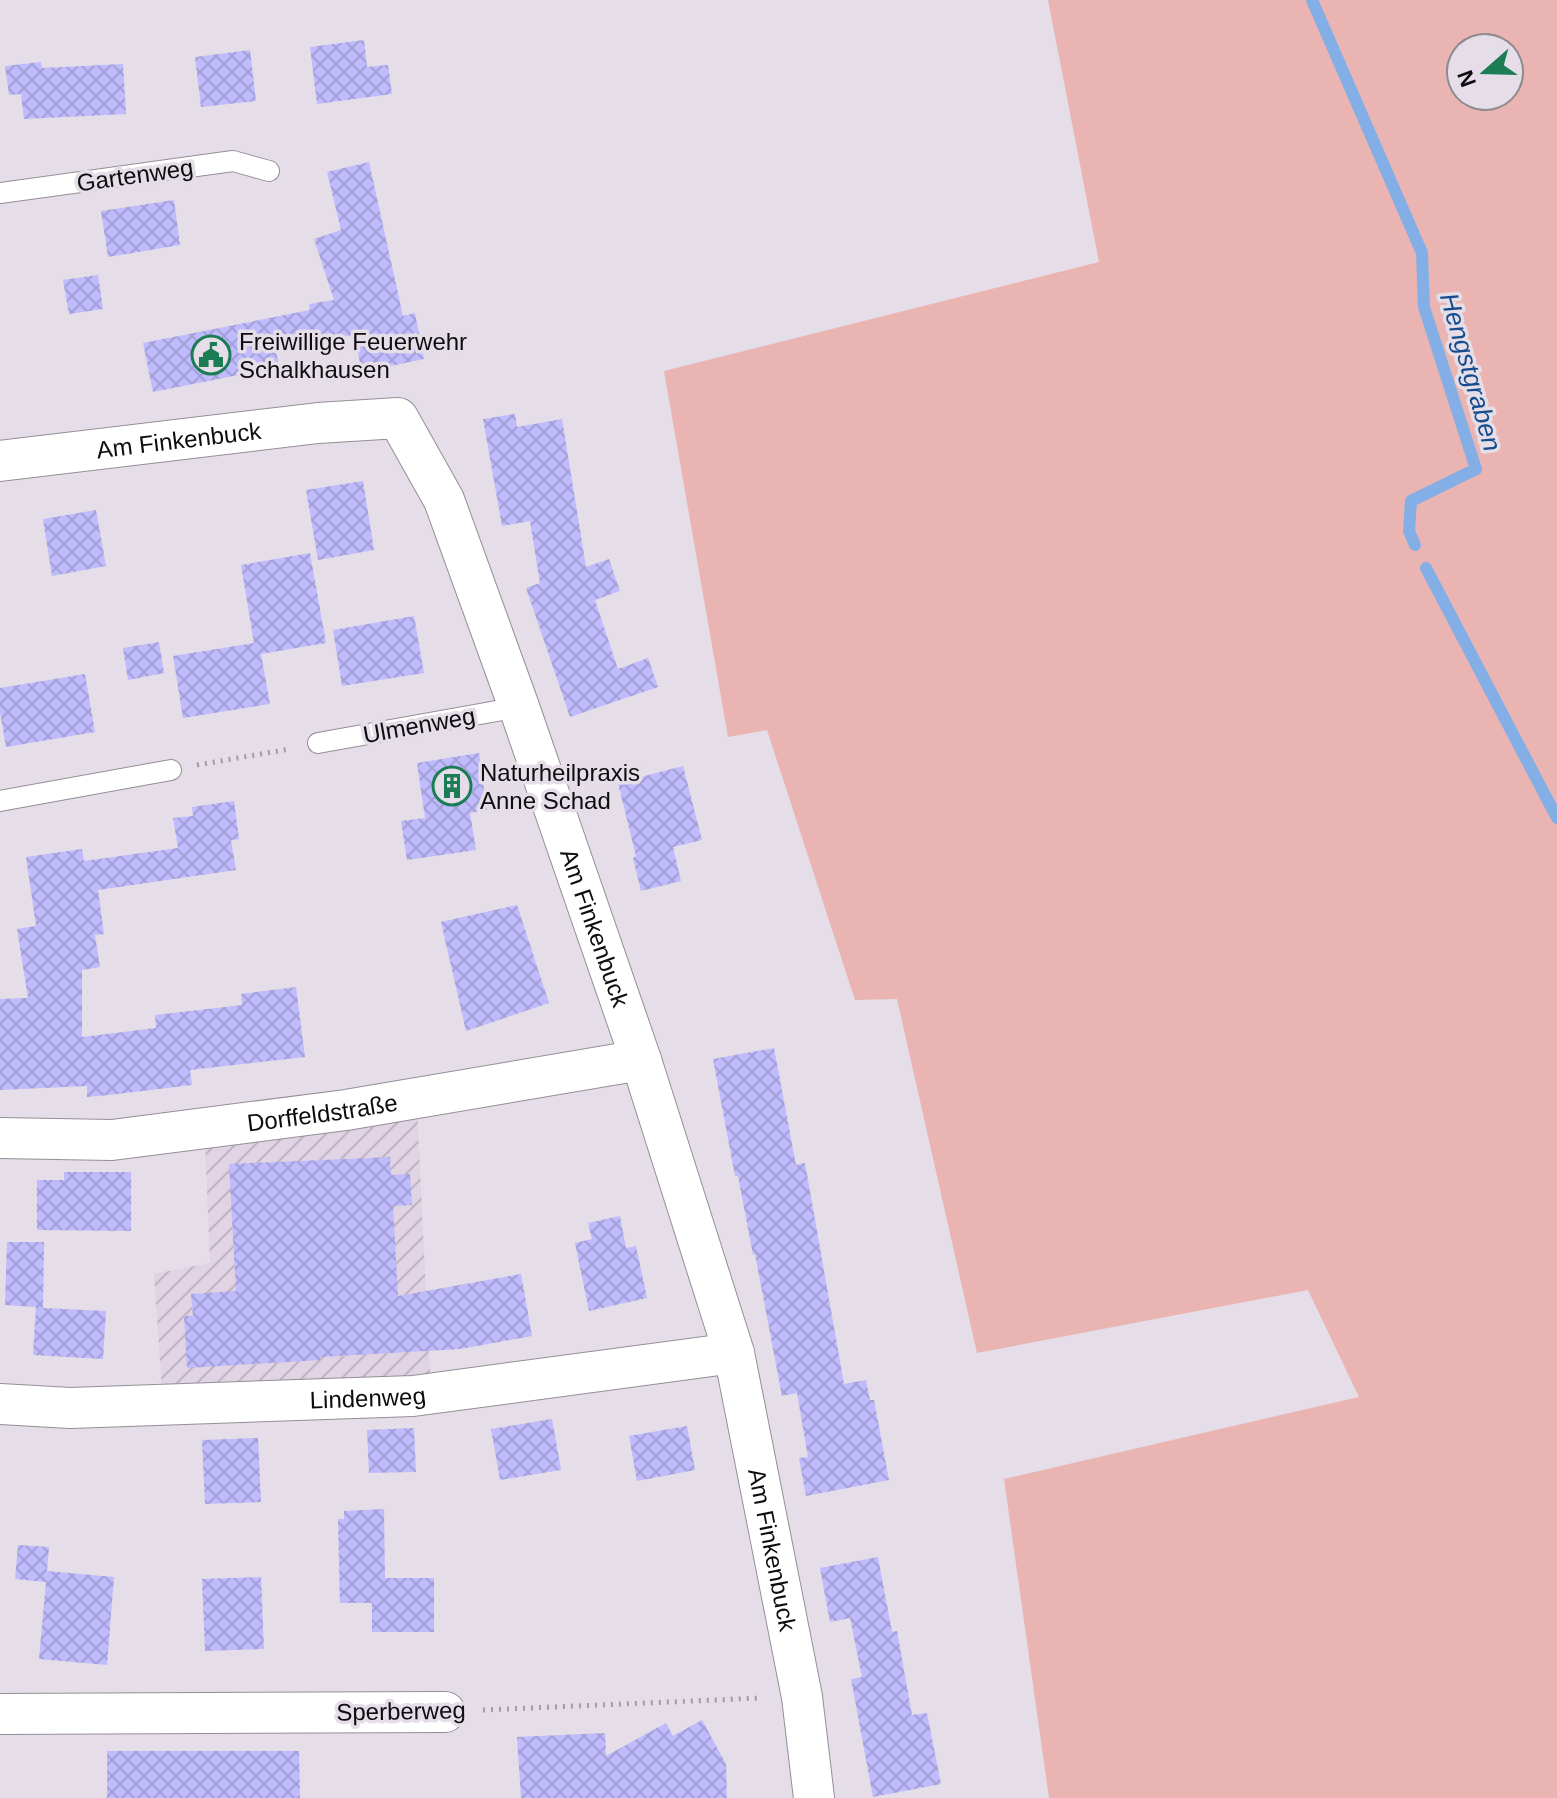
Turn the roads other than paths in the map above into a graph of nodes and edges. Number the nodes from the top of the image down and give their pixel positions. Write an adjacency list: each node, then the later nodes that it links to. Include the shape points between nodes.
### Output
1 (269, 171): 2 (lane, Gartenweg, via 233,161)
2 (0, 193)
3 (0, 461): 4 (street, Am Finkenbuck, via 398,418 444,500)
4 (519, 707): 5 (lane, Ulmenweg); 8 (street, Am Finkenbuck)
5 (318, 743)
6 (171, 770): 7 (lane)
7 (0, 801)
8 (641, 1060): 9 (street, Dorffeldstraße, via 346,1110 112,1140); 10 (street, Am Finkenbuck)
9 (0, 1138)
10 (734, 1353): 11 (street, Lindenweg, via 413,1396 70,1408); 14 (street, Am Finkenbuck, via 802,1697)
11 (0, 1404)
12 (445, 1712): 13 (street, Sperberweg)
13 (0, 1714)
14 (814, 1798)

